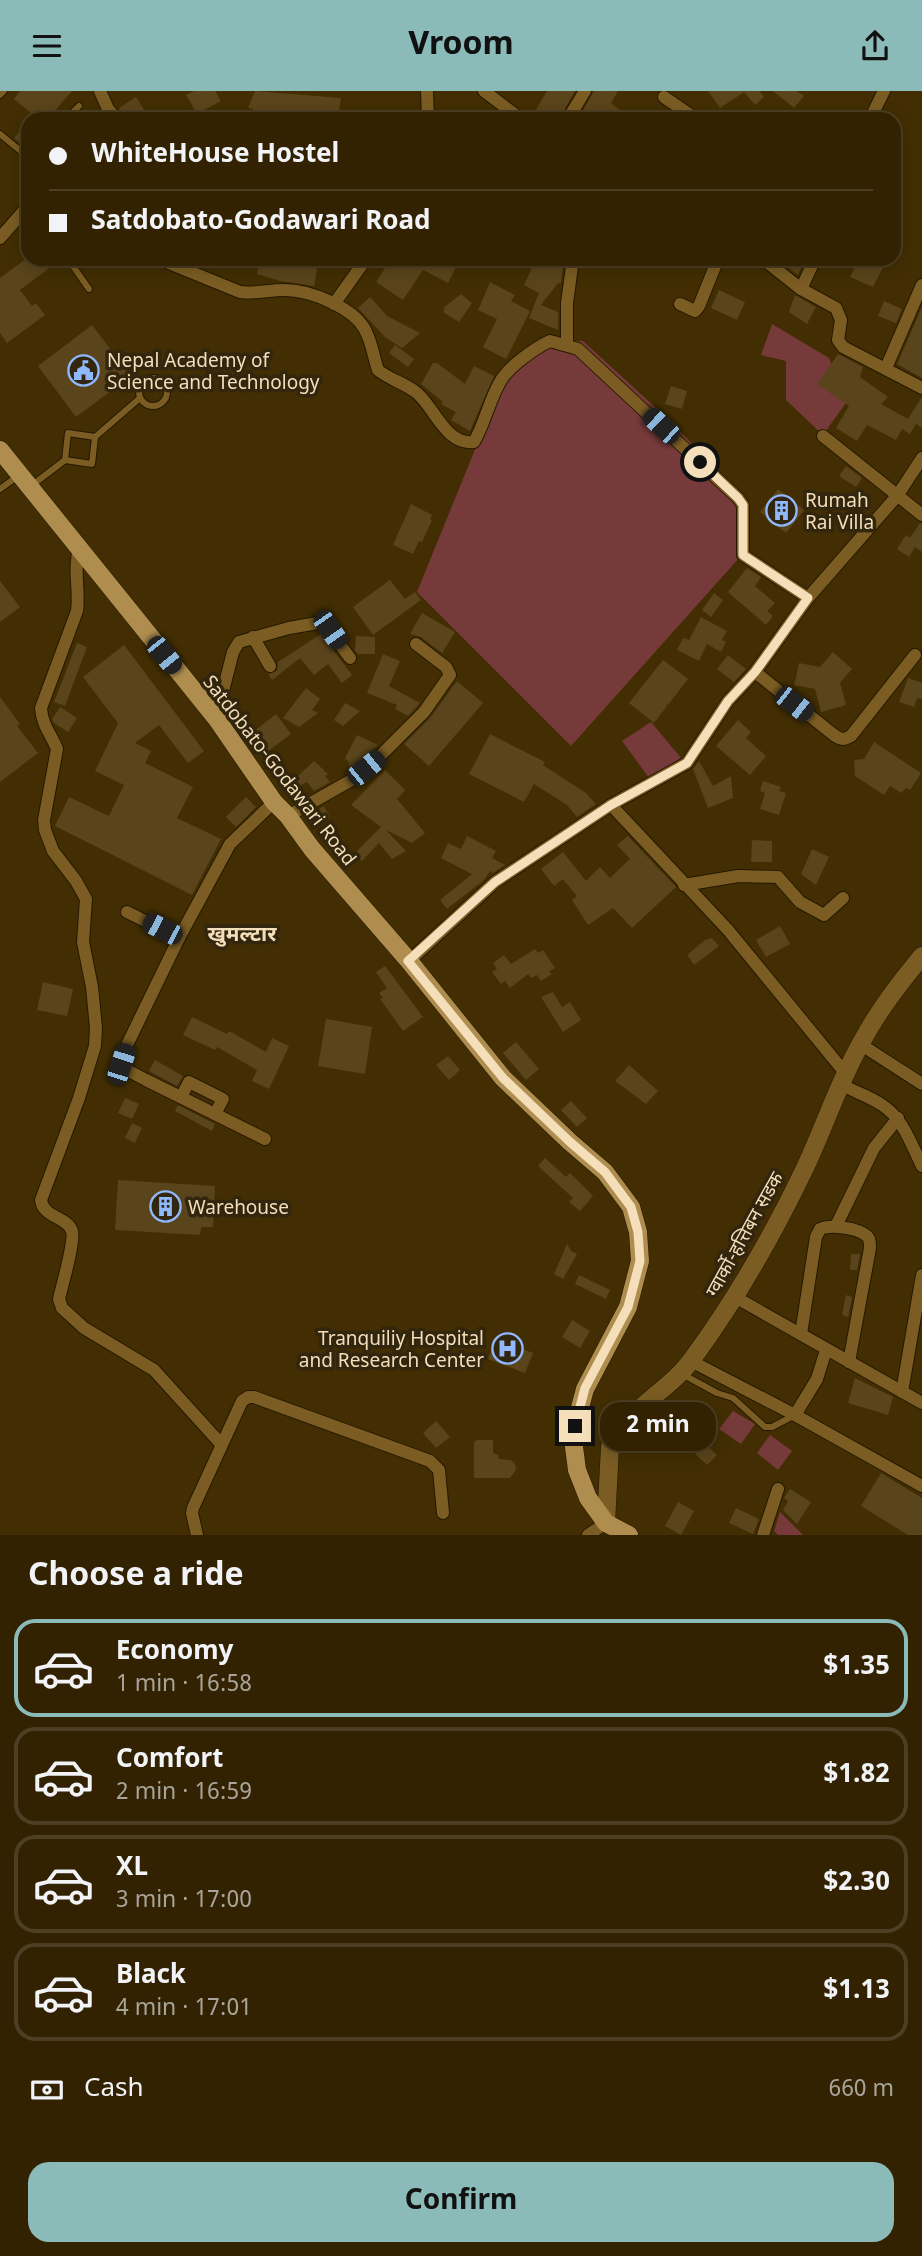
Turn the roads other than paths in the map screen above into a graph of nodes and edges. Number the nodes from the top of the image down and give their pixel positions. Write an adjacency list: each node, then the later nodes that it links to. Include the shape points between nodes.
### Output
1 (4, 91): 7 (lane)
2 (100, 91): 11 (street)
3 (428, 91): 12 (street)
4 (484, 91): 13 (street)
5 (585, 91): 14 (street)
6 (884, 91): 16 (street)
7 (0, 95)
8 (664, 97): 15 (street)
9 (79, 106): 10 (lane)
10 (73, 112)
11 (107, 112)
12 (428, 112)
13 (512, 112)
14 (572, 112)
15 (686, 112)
16 (874, 112)
17 (0, 134): 18 (lane)
18 (21, 151)
19 (21, 214): 20 (street)
20 (0, 239)
21 (73, 266): 29 (lane)
22 (176, 266): 31 (street, via 240,292 286,289)
23 (361, 266): 31 (street)
24 (572, 266): 33 (street)
25 (715, 266): 32 (street, via 699,306 695,310)
26 (772, 266): 30 (street)
27 (812, 266): 30 (street)
28 (922, 285): 34 (street)
29 (89, 289)
30 (801, 289): 34 (street, via 836,308 841,320 838,340 844,347)
31 (334, 303): 33 (street, via 360,322 378,370 416,392 438,422 468,443 479,433 501,379 536,348 550,341)
32 (680, 303)
33 (567, 345): 47 (street, via 578,349 738,498 743,505 743,555)
34 (886, 368): 35 (street)
35 (922, 388)
36 (140, 398): 36 (lane, via 139,389 148,379 164,384 166,397 160,404 146,405); 38 (lane)
37 (823, 436): 44 (street)
38 (95, 437): 41 (lane, via 92,464); 41 (lane, via 68,433)
39 (0, 450): 42 (main road, Satdobato-Godawari Road)
40 (922, 459): 44 (street)
41 (65, 460): 42 (lane)
42 (24, 481): 43 (lane); 46 (main road, Satdobato-Godawari Road)
43 (0, 489)
44 (897, 496): 45 (street); 47 (street)
45 (922, 515)
46 (79, 549): 54 (main road, Satdobato-Godawari Road); 80 (street, via 75,563 77,611 41,708 46,732 57,750 44,820 53,851 86,899 83,942 92,987 95,1046 42,1207 68,1225 73,1236 59,1299 62,1308 84,1328 154,1370)
47 (808, 598): 53 (street)
48 (253, 637): 51 (street, via 323,622); 52 (street); 54 (street, via 239,642 233,652)
49 (416, 644): 57 (street, via 450,675 439,692 355,778)
50 (915, 655): 53 (street, via 846,739 834,735)
51 (349, 659)
52 (270, 666)
53 (755, 672): 56 (street, via 728,701 687,763)
54 (216, 718): 55 (main road, Satdobato-Godawari Road)
55 (274, 802): 57 (main road, Satdobato-Godawari Road); 61 (street, via 230,844)
56 (611, 805): 58 (street); 63 (street, via 495,882)
57 (288, 816): 63 (main road, Satdobato-Godawari Road)
58 (684, 885): 59 (street, via 738,876 778,877 800,902 824,915); 65 (street, via 728,930)
59 (843, 898)
60 (127, 912): 61 (street)
61 (179, 938): 68 (street, via 121,1064 181,1097 190,1082 223,1099 215,1114)
62 (922, 956): 64 (main road, ग्वार्को-हत्तिबन सडक, via 889,996)
63 (408, 961): 84 (main road, Satdobato-Godawari Road, via 503,1078 605,1172 631,1207 640,1261 628,1307 585,1388 575,1426 577,1470 588,1498)
64 (860, 1044): 65 (main road, ग्वार्को-हत्तिबन सडक); 66 (street)
65 (844, 1079): 67 (street, via 856,1093 879,1102); 72 (main road, ग्वार्को-हत्तिबन सडक, via 805,1169)
66 (922, 1084)
67 (898, 1118): 69 (street); 70 (street, via 874,1148)
68 (265, 1139)
69 (922, 1166)
70 (836, 1226): 73 (street, via 820,1229 816,1237); 75 (street, via 870,1239)
71 (922, 1275): 77 (street)
72 (735, 1297): 73 (street); 76 (main road, ग्वार्को-हत्तिबन सडक)
73 (800, 1334): 74 (street)
74 (827, 1350): 75 (street); 79 (street, via 817,1379)
75 (849, 1362): 77 (street)
76 (686, 1367): 79 (street); 79 (lane, via 717,1393 733,1398 765,1427); 84 (main road, ग्वार्को-हत्तिबन सडक, via 614,1438)
77 (902, 1392): 78 (street)
78 (922, 1403)
79 (795, 1415): 81 (street)
80 (221, 1444): 83 (street, via 242,1401 254,1397 430,1461 439,1470); 85 (street, via 193,1508)
81 (922, 1486)
82 (778, 1489): 88 (street)
83 (443, 1513)
84 (607, 1523): 86 (street); 87 (main road, Satdobato-Godawari Road)
85 (197, 1535)
86 (588, 1535)
87 (629, 1535)
88 (763, 1535)

